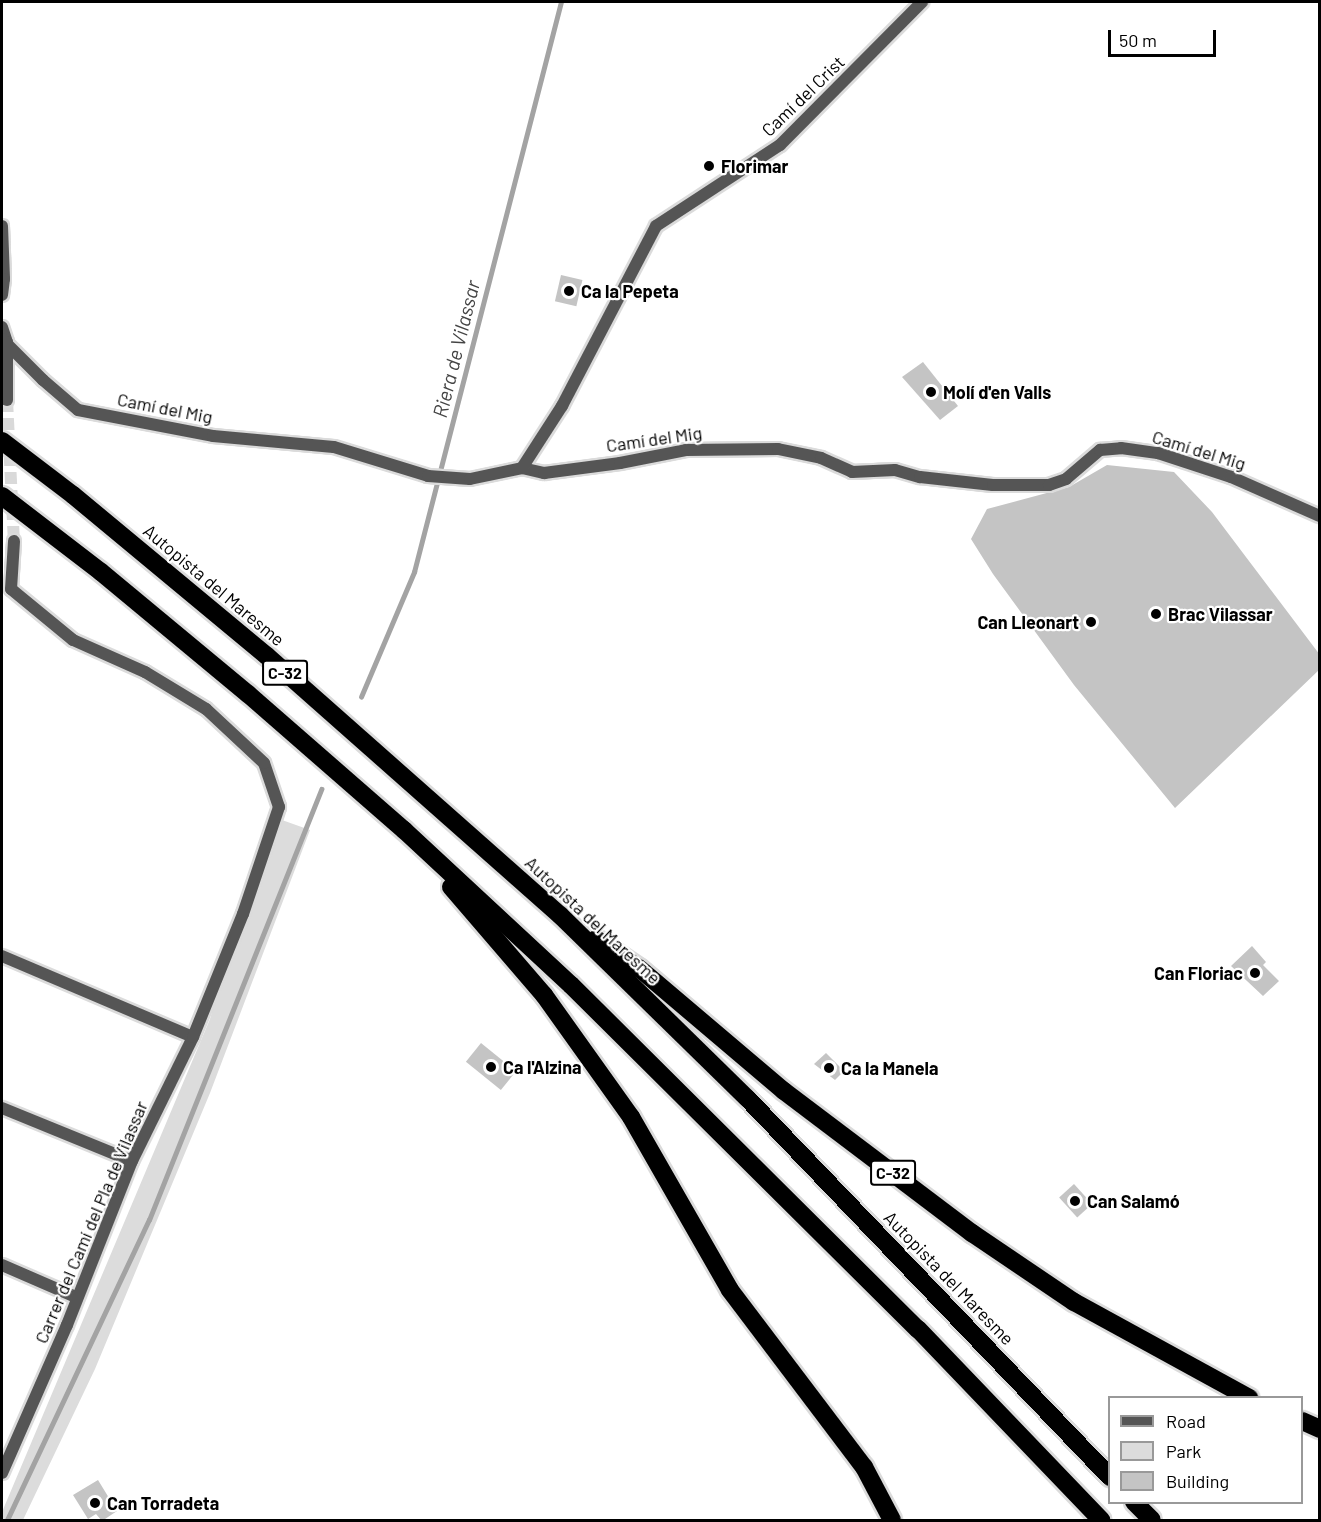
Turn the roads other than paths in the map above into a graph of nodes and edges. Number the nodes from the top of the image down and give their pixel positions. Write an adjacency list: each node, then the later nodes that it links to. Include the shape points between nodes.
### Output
1 (922, 2): 8 (street, Camí del Crist, via 780,145 656,226 562,406)
2 (2, 226): 3 (street)
3 (2, 295)
4 (2, 327): 5 (street)
5 (4, 340): 6 (street); 8 (street, Camí del Mig, via 78,410 213,436 334,447 428,476 470,478)
6 (8, 400)
7 (2, 441): 13 (highway, Autopista del Maresme / C-32, via 267,656)
8 (522, 468): 10 (street, Camí del Mig, via 544,473 686,450 778,449 821,458 852,472 895,470 920,477 993,485 1049,485 1065,479 1100,450 1121,448 1158,453 1221,474)
9 (2, 496): 12 (highway, C-32, via 147,610)
10 (1320, 516)
11 (14, 541): 15 (street, Carrer del Camí del Pla de Vilassar, via 11,589 73,640 145,672 206,709 264,764 279,807 243,914)
12 (404, 830): 26 (highway, via 544,994 631,1117 730,1290 864,1467); 27 (highway, C-32, via 572,985 918,1329)
13 (560, 915): 20 (highway, C-32, via 640,969 784,1090 972,1233 1074,1302); 24 (highway, Autopista del Maresme / C-32, via 747,1098)
14 (2, 956): 15 (street)
15 (193, 1037): 17 (street, Carrer del Camí del Pla de Vilassar)
16 (2, 1108): 17 (street)
17 (132, 1161): 19 (street, Carrer del Camí del Pla de Vilassar)
18 (2, 1265): 19 (street)
19 (76, 1297): 23 (street, Carrer del Camí del Pla de Vilassar)
20 (1245, 1396)
21 (1303, 1421): 22 (highway)
22 (1320, 1429)
23 (2, 1473)
24 (1108, 1475)
25 (1135, 1504): 28 (highway)
26 (892, 1521)
27 (1101, 1521)
28 (1152, 1521)

